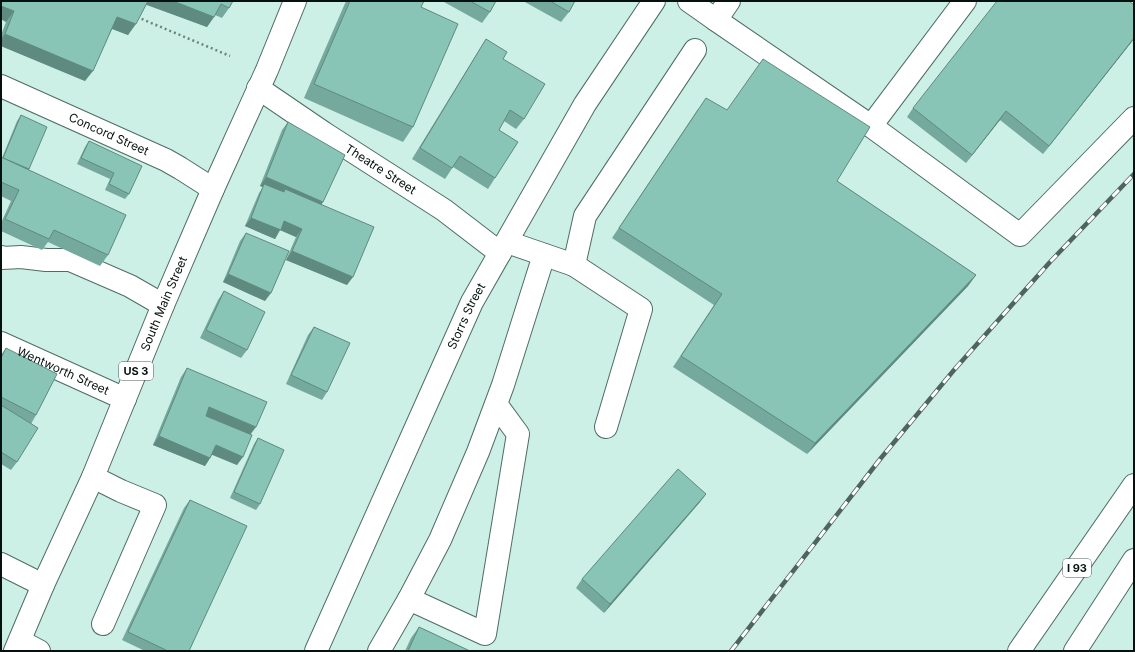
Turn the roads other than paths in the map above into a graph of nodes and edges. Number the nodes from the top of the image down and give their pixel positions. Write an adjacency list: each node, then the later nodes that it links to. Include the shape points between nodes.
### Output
1 (295, 1): 9 (main road, South Main Street / US 3)
2 (654, 1): 13 (main road, Storrs Street, via 585,104)
3 (689, 1): 6 (main road)
4 (728, 1): 6 (main road)
5 (965, 1): 11 (main road)
6 (716, 20): 11 (main road)
7 (695, 50): 16 (main road, via 585,216)
8 (1, 86): 12 (main road, Concord Street, via 166,160)
9 (258, 88): 12 (main road, South Main Street / US 3); 13 (main road, Theatre Street)
10 (1134, 118): 11 (main road, via 1020,235)
11 (871, 126)
12 (213, 188): 17 (main road, South Main Street / US 3)
13 (504, 248): 14 (main road, Theatre Street); 31 (main road, Storrs Street, via 469,309)
14 (544, 255): 16 (main road, Theatre Street); 20 (main road)
15 (1, 258): 17 (main road, via 70,260 130,286)
16 (574, 265): 21 (main road, Theatre Street, via 640,309)
17 (163, 305): 19 (main road, South Main Street / US 3)
18 (1, 343): 19 (main road, Wentworth Street)
19 (124, 399): 22 (main road, South Main Street / US 3)
20 (496, 404): 27 (main road, via 440,540); 27 (main road, via 518,434 485,634)
21 (606, 426)
22 (93, 477): 26 (main road, South Main Street / US 3); 28 (main road, via 155,505)
23 (1134, 485): 33 (main road, I 93)
24 (1134, 560): 34 (main road)
25 (1, 564): 26 (main road)
26 (43, 584): 29 (main road, South Main Street / US 3)
27 (409, 599): 32 (main road)
28 (103, 624)
29 (18, 646): 30 (main road)
30 (38, 651)
31 (316, 651)
32 (379, 651)
33 (1019, 651)
34 (1075, 651)

